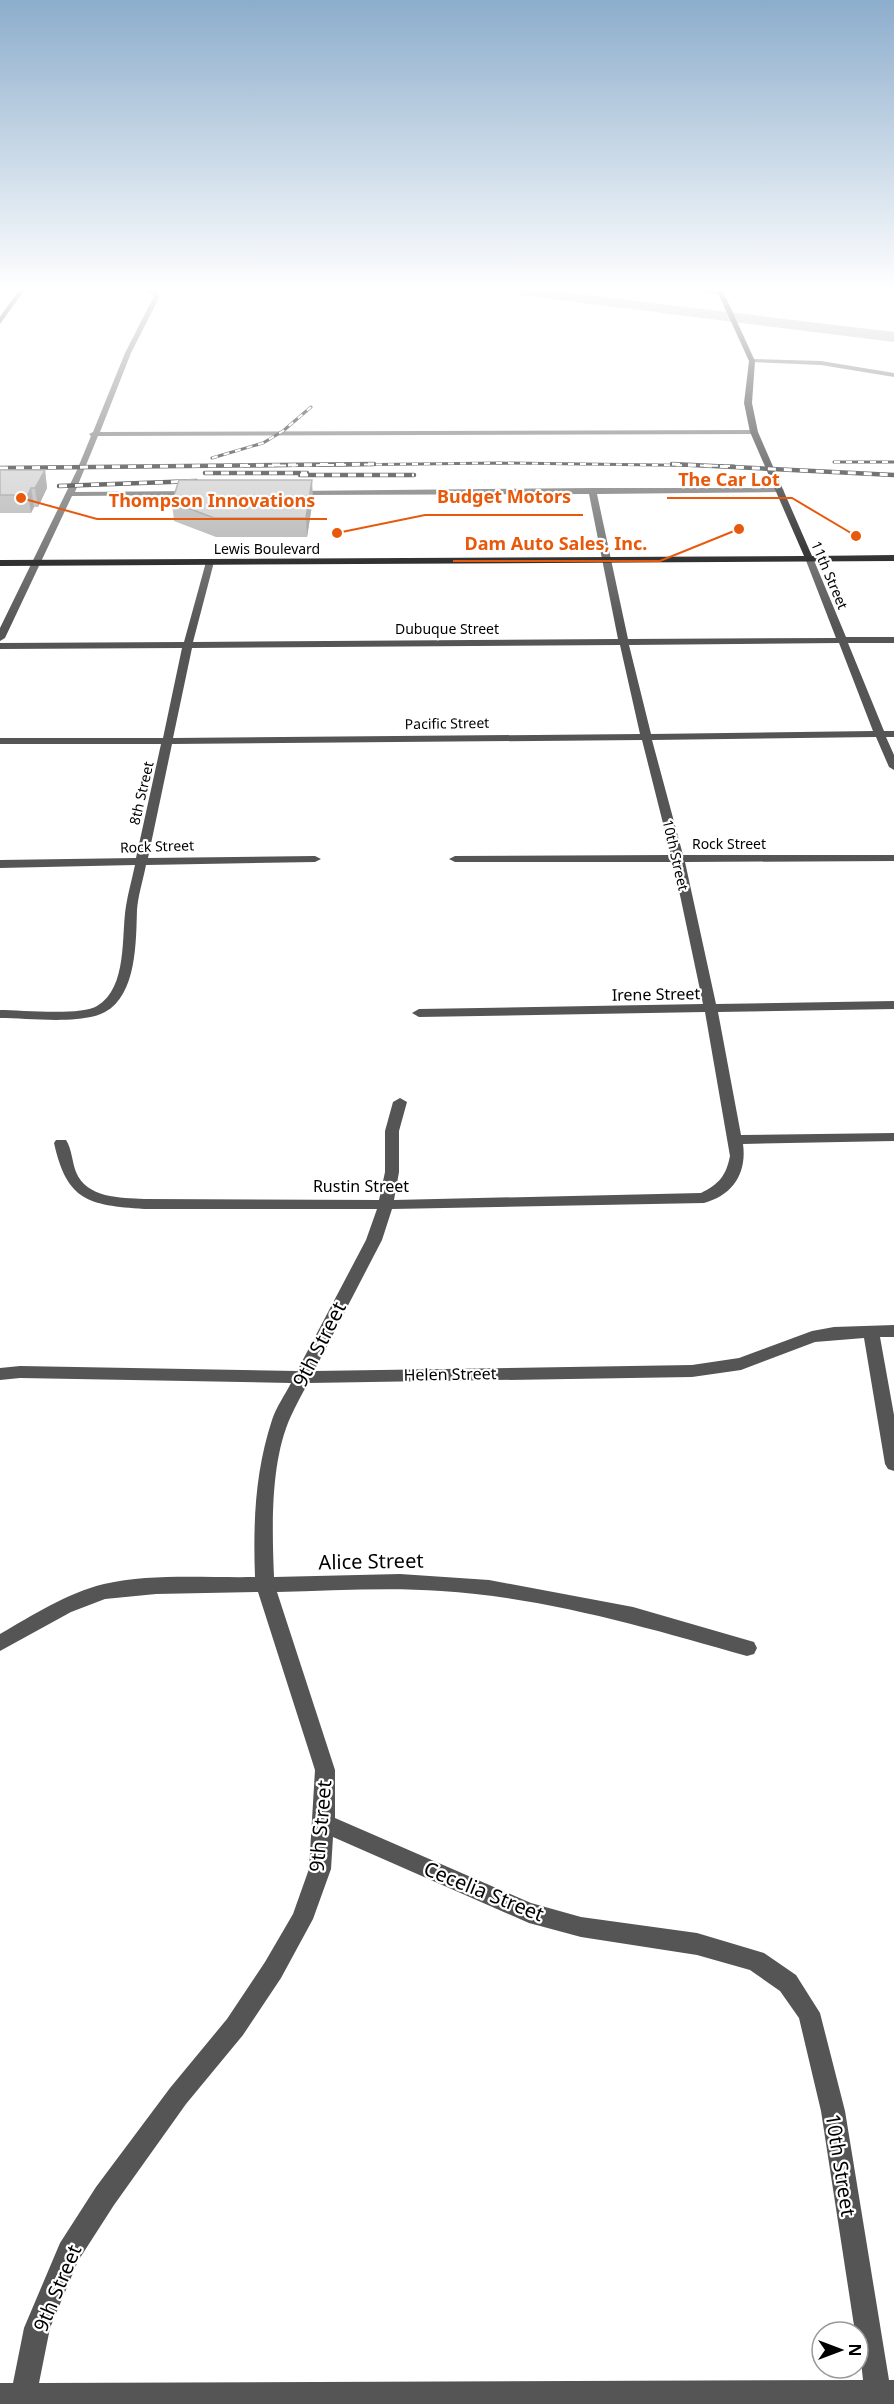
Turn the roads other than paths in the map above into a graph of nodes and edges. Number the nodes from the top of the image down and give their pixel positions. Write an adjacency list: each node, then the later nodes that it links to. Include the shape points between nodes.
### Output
1 (107, 403): 4 (street)
2 (748, 403): 3 (main road, 11th Street)
3 (754, 432): 4 (street); 6 (main road, 11th Street)
4 (93, 435): 9 (street)
5 (592, 490): 6 (street); 8 (street); 13 (street, 10th Street)
6 (780, 490): 11 (main road, 11th Street)
7 (202, 493): 9 (street)
8 (283, 493)
9 (68, 494): 14 (street)
10 (0, 555): 14 (main road, Lewis Boulevard)
11 (809, 558): 12 (main road, Lewis Boulevard); 13 (main road, Lewis Boulevard); 19 (street, 11th Street)
12 (894, 558)
13 (607, 559): 15 (main road, Lewis Boulevard); 20 (street, 10th Street)
14 (36, 561): 15 (main road, Lewis Boulevard); 16 (main road, Lewis Boulevard); 17 (street)
15 (210, 562): 21 (street, 8th Street)
16 (0, 563)
17 (0, 638)
18 (894, 640): 19 (street, Dubuque Street)
19 (843, 641): 20 (street, Dubuque Street); 23 (street, 11th Street)
20 (625, 643): 21 (street, Dubuque Street); 25 (street, 10th Street)
21 (188, 644): 22 (street, Dubuque Street); 27 (street, 8th Street)
22 (0, 646)
23 (879, 734): 24 (street, Pacific Street); 25 (street, Pacific Street); 28 (street, 11th Street)
24 (894, 734)
25 (647, 735): 27 (street, Pacific Street); 29 (street, 10th Street)
26 (0, 741): 27 (street, Pacific Street)
27 (169, 741): 33 (street, 8th Street)
28 (894, 767)
29 (678, 858): 30 (street, Rock Street); 32 (street, Rock Street); 36 (street, 10th Street)
30 (894, 858)
31 (315, 859): 33 (street, Rock Street)
32 (455, 859)
33 (142, 862): 34 (street, Rock Street); 38 (street, 8th Street, via 131,909 132,933 124,973 114,996 101,1010)
34 (0, 864)
35 (894, 1005): 36 (street, Irene Street)
36 (710, 1010): 37 (street, Irene Street); 41 (street, 10th Street)
37 (419, 1013)
38 (0, 1014)
39 (400, 1102): 44 (street, 9th Street, via 392,1131 392,1172)
40 (894, 1137): 41 (street)
41 (735, 1140): 43 (street, 10th Street, via 734,1174 721,1189 704,1198)
42 (61, 1143): 44 (street, Rustin Street, via 75,1184 90,1195 108,1199)
43 (694, 1198): 44 (street, Rustin Street)
44 (386, 1204): 48 (street, 9th Street, via 374,1240)
45 (871, 1331): 46 (street, Helen Street); 48 (street, Helen Street, via 812,1337 741,1364 692,1371); 49 (street)
46 (894, 1331)
47 (0, 1374): 48 (street, Helen Street, via 20,1371)
48 (303, 1377): 50 (street, 9th Street, via 281,1418 266,1477)
49 (894, 1464)
50 (265, 1583): 51 (street, Alice Street, via 156,1586 104,1593 64,1606); 52 (street, Alice Street, via 441,1583 489,1588 633,1615); 53 (street, 9th Street, via 325,1770)
51 (0, 1643)
52 (747, 1648)
53 (324, 1823): 54 (street, Cecelia Street, via 529,1913 581,1927 697,1944); 56 (street, 9th Street, via 320,1869 302,1919 235,2027 178,2096 69,2252)
54 (756, 1961): 55 (street, 10th Street, via 788,1983 808,2013 833,2111)
55 (886, 2393): 56 (street)
56 (11, 2396)

